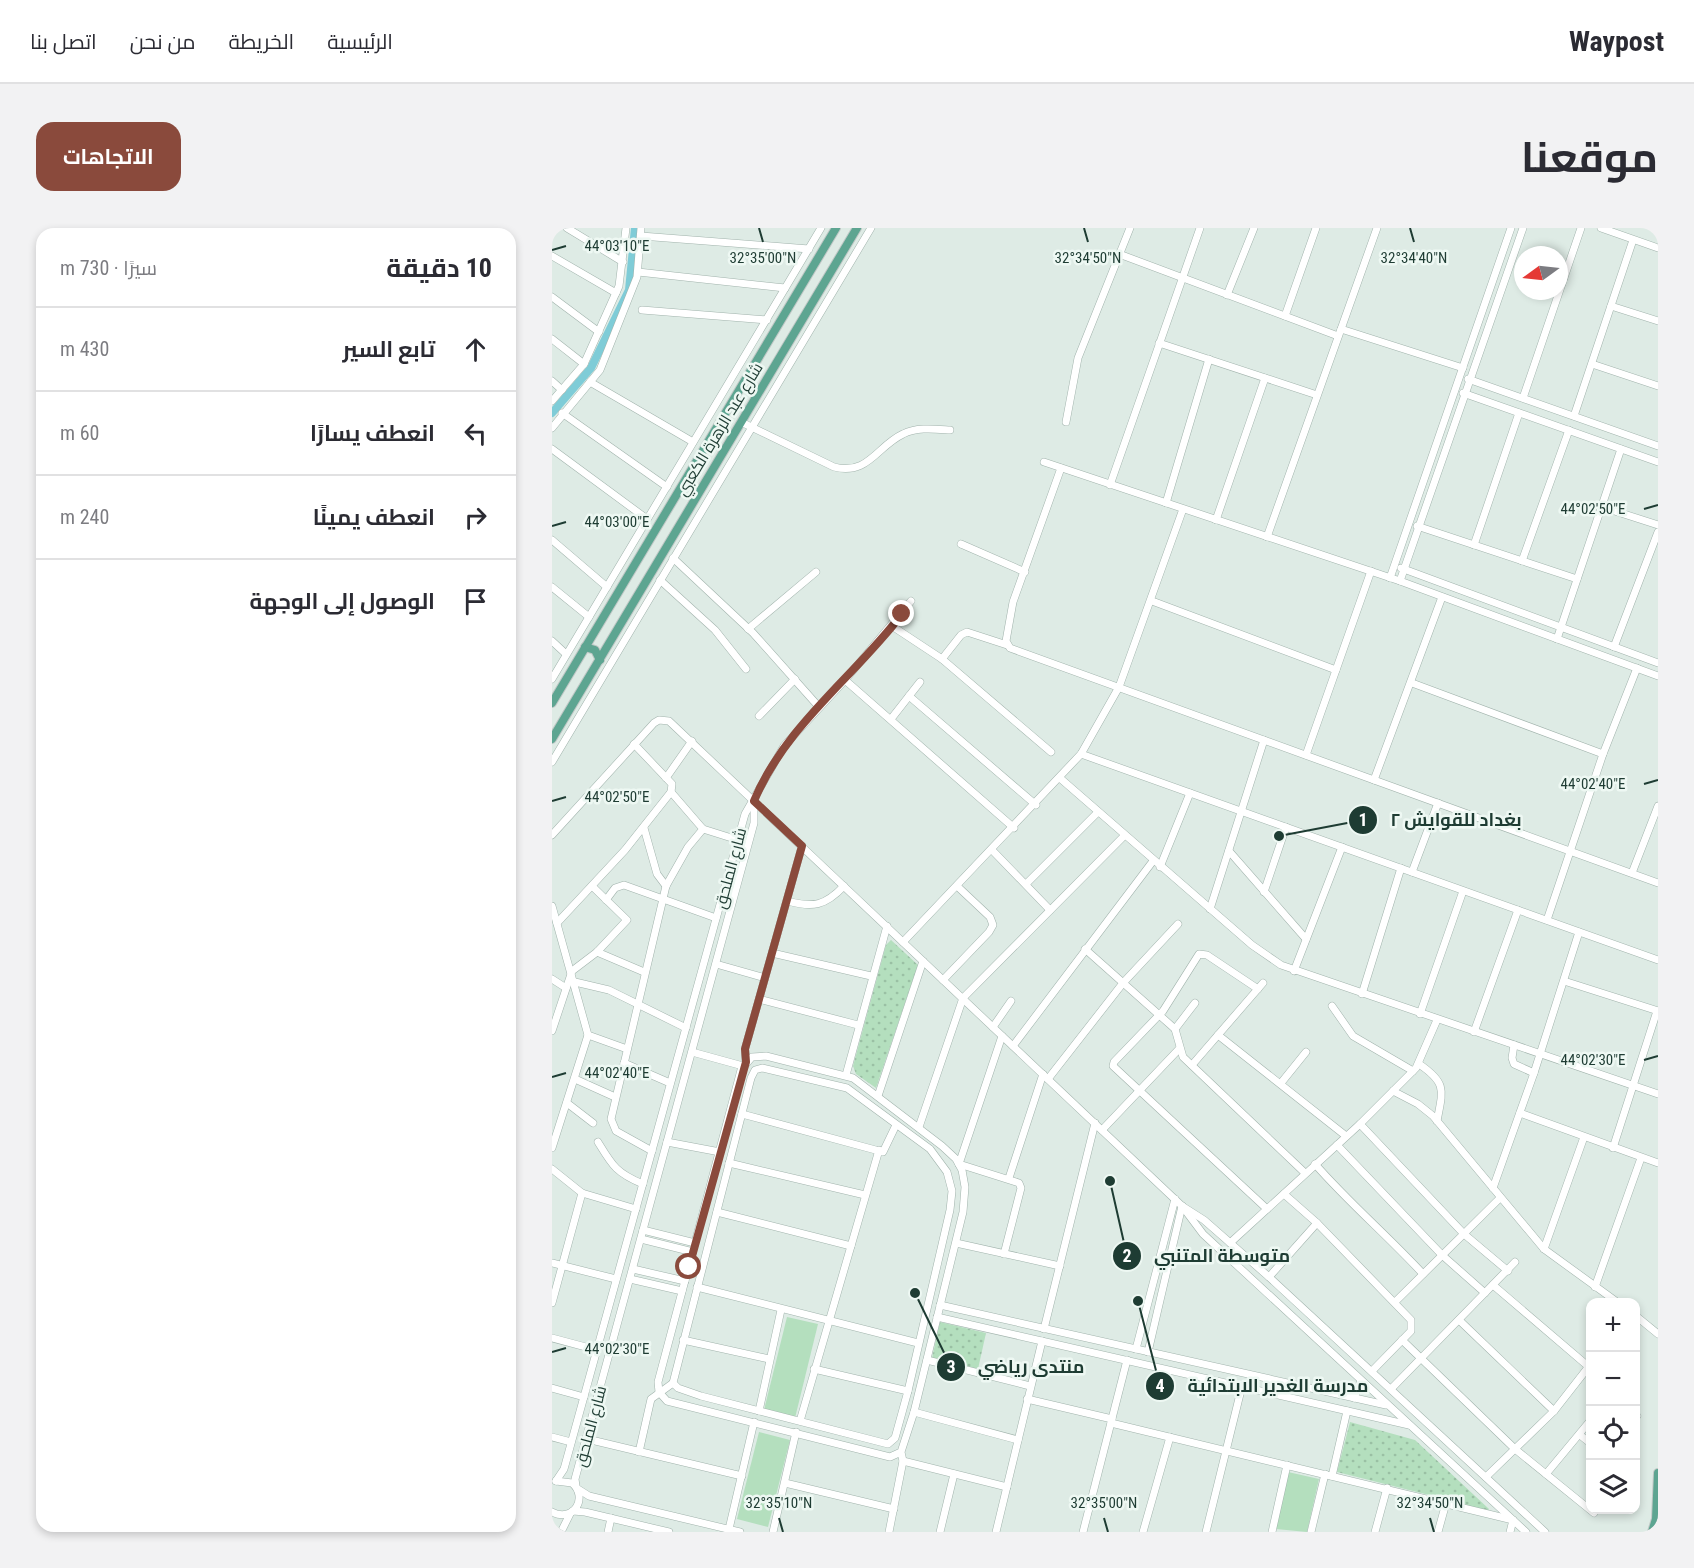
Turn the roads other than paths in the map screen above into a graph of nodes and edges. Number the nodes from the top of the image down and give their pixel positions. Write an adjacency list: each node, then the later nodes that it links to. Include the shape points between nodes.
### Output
1 (567, 228): 22 (street)
2 (625, 228): 22 (street)
3 (821, 228): 19 (street)
4 (836, 228): 104 (main road, شارع عبد الزهرة الكعبي)
5 (857, 228): 57 (main road, شارع عبد الزهرة الكعبي)
6 (871, 228): 59 (street)
7 (1130, 228): 20 (street)
8 (1200, 228): 24 (street)
9 (1254, 228): 27 (street)
10 (1316, 228): 31 (street)
11 (1377, 228): 35 (street)
12 (1511, 228): 41 (street)
13 (1523, 228): 44 (street)
14 (1581, 228): 52 (street)
15 (1601, 228): 17 (street)
16 (641, 232): 19 (street); 23 (street)
17 (1634, 240): 18 (street); 29 (street)
18 (1658, 248)
19 (809, 249): 25 (street)
20 (1119, 254): 24 (street); 58 (street, via 1078,358)
21 (552, 256): 26 (street)
22 (623, 262): 26 (street)
23 (638, 272): 25 (street); 46 (street, via 600,370)
24 (1181, 279): 27 (street); 37 (street)
25 (786, 288): 32 (street)
26 (616, 293): 34 (street)
27 (1227, 295): 31 (street)
28 (552, 297): 34 (street)
29 (1611, 306): 33 (street); 40 (street)
30 (642, 310): 32 (street)
31 (1285, 316): 35 (street)
32 (766, 320): 63 (street)
33 (1658, 321)
34 (599, 332): 39 (street)
35 (1340, 332): 41 (street); 51 (street)
36 (552, 339): 39 (street)
37 (1159, 343): 38 (street); 72 (street)
38 (1209, 359): 43 (street); 74 (street)
39 (584, 364): 48 (street)
40 (1592, 364): 47 (street); 56 (street)
41 (1463, 368): 42 (street)
42 (1460, 376): 44 (street); 49 (street)
43 (1265, 378): 51 (street); 78 (street)
44 (1470, 379): 50 (street); 52 (street)
45 (552, 381): 48 (street)
46 (590, 382): 54 (street); 63 (street)
47 (1658, 386)
48 (562, 390): 53 (street)
49 (1455, 390): 50 (street); 67 (street)
50 (1465, 394): 55 (street); 70 (street)
51 (1317, 395): 83 (street)
52 (1523, 398): 56 (street)
53 (552, 401)
54 (562, 413): 60 (street); 73 (street)
55 (1519, 413): 62 (street); 86 (street)
56 (1574, 416): 64 (street)
57 (741, 422): 59 (street); 106 (main road, شارع عبد الزهرة الكعبي)
58 (1066, 422)
59 (752, 427): 61 (street, via 845,469 867,464 907,432); 87 (street)
60 (552, 428)
61 (950, 430)
62 (1569, 430): 66 (street); 88 (street)
63 (693, 442): 73 (street)
64 (1658, 446)
65 (552, 449): 77 (street)
66 (1621, 449): 69 (street); 75 (street)
67 (1431, 460): 70 (street); 79 (street)
68 (1044, 462): 71 (street)
69 (1658, 462)
70 (1441, 463): 81 (street)
71 (1061, 468): 72 (street); 93 (street)
72 (1110, 484): 74 (street)
73 (667, 487): 77 (street)
74 (1166, 503): 76 (street)
75 (1602, 507): 80 (street); 95 (street)
76 (1183, 509): 78 (street); 102 (street)
77 (647, 519): 99 (street)
78 (1216, 520): 83 (street)
79 (1409, 524): 81 (street); 89 (street)
80 (1658, 525)
81 (1419, 527): 86 (street); 90 (street)
82 (1658, 532): 113 (street)
83 (1267, 537): 91 (street)
84 (552, 540): 99 (street)
85 (961, 543): 93 (street)
86 (1474, 545): 88 (street)
87 (673, 558): 96 (street); 108 (street)
88 (1522, 561): 95 (street)
89 (1395, 566): 90 (street); 94 (street)
90 (1404, 569): 97 (street); 107 (street)
91 (1371, 571): 94 (street); 120 (street)
92 (816, 572): 108 (street)
93 (1025, 572): 111 (street, via 1013,602)
94 (1390, 578): 97 (street)
95 (1577, 579): 107 (street)
96 (660, 580): 119 (street, via 715,630); 141 (street)
97 (1400, 581): 100 (street)
98 (552, 586): 103 (street)
99 (607, 587): 103 (street)
100 (1442, 597): 109 (street); 126 (street)
101 (911, 601): 105 (street)
102 (1152, 601): 120 (street); 127 (street)
103 (588, 617): 114 (street)
104 (602, 618): 106 (main road, via 609,627); 112 (main road, شارع عبد الزهرة الكعبي)
105 (892, 626): 115 (street); 124 (street)
106 (619, 627): 116 (main road, شارع عبد الزهرة الكعبي)
107 (1561, 627): 109 (street); 113 (street)
108 (748, 629): 123 (street)
109 (1557, 639): 118 (street)
110 (552, 641): 114 (street)
111 (1007, 645): 115 (street, via 965,632); 127 (street)
112 (585, 647): 116 (main road, via 595,650); 129 (main road, شارع عبد الزهرة الكعبي)
113 (1614, 647): 117 (street)
114 (566, 654): 122 (street)
115 (942, 659): 137 (street)
116 (600, 660): 133 (main road, شارع عبد الزهرة الكعبي)
117 (1658, 663)
118 (1637, 668): 121 (street); 139 (street)
119 (746, 669)
120 (1336, 670): 140 (street)
121 (1658, 676)
122 (552, 679)
123 (795, 679): 130 (street); 131 (street)
124 (845, 680): 130 (street); 132 (street)
125 (920, 682): 128 (street)
126 (1412, 683): 139 (street); 144 (street)
127 (1119, 687): 134 (street); 138 (street)
128 (909, 696): 132 (street); 149 (street)
129 (552, 703)
130 (819, 707): 147 (street, via 773,761)
131 (759, 716)
132 (891, 718): 155 (street)
133 (552, 739)
134 (1264, 740): 140 (street); 151 (street)
135 (692, 741): 136 (street, via 669,722 659,720); 142 (street); 147 (street)
136 (634, 744): 142 (street); 157 (street)
137 (1051, 752)
138 (1081, 754): 143 (street); 146 (street)
139 (1603, 754): 164 (street)
140 (1306, 755): 144 (street)
141 (552, 762)
142 (666, 778): 145 (street, via 672,784)
143 (1061, 778): 149 (street); 152 (street)
144 (1374, 780): 148 (street)
145 (671, 792): 154 (street); 156 (street)
146 (1190, 793): 151 (street); 166 (street)
147 (754, 801): 159 (street, شارع الملحق, via 744,816); 160 (street); 198 (street, شارع الملحق, via 755,819)
148 (1438, 803): 164 (street); 168 (street)
149 (1036, 805): 155 (street)
150 (1658, 806): 169 (street)
151 (1242, 811): 153 (street); 163 (street)
152 (1098, 813): 158 (street); 171 (street)
153 (1286, 827): 161 (street); 177 (street)
154 (644, 828): 172 (street); 173 (street, via 657,874)
155 (1014, 828): 162 (street)
156 (703, 829): 159 (street); 173 (street)
157 (552, 835)
158 (1124, 836): 165 (street); 183 (street)
159 (738, 840): 185 (street, شارع الملحق)
160 (802, 846): 174 (street); 180 (street)
161 (1342, 847): 167 (street); 191 (street)
162 (992, 850): 171 (street); 175 (street)
163 (1229, 851): 177 (street); 182 (street)
164 (1571, 851): 169 (street); 186 (street)
165 (1153, 861): 166 (street); 193 (street)
166 (1160, 867): 182 (street)
167 (1401, 868): 168 (street); 212 (street)
168 (1412, 872): 176 (street)
169 (1632, 873): 170 (street)
170 (1658, 883)
171 (1026, 884): 183 (street)
172 (592, 886): 179 (street); 187 (street)
173 (666, 886): 178 (street)
174 (844, 886): 180 (street, via 819,906); 189 (street)
175 (957, 886): 192 (street); 205 (street, via 993,925)
176 (1463, 891): 184 (street); 220 (street)
177 (1264, 892): 191 (street)
178 (663, 897): 179 (street, via 624,885 615,888); 185 (street); 201 (street)
179 (606, 900): 194 (street, via 627,920)
180 (787, 901): 195 (street)
181 (552, 906): 187 (street)
182 (1210, 909): 200 (street, via 1266,956)
183 (1050, 910): 213 (street)
184 (1518, 910): 186 (street); 228 (street)
185 (716, 918): 225 (street, شارع الملحق)
186 (1547, 920): 190 (street)
187 (557, 923): 199 (street)
188 (1178, 924): 208 (street)
189 (887, 926): 192 (street); 202 (street)
190 (1579, 932): 196 (street); 206 (street)
191 (1306, 939): 200 (street)
192 (903, 942): 197 (street)
193 (1085, 949): 208 (street); 232 (street)
194 (597, 952): 199 (street); 201 (street)
195 (772, 953): 202 (street); 203 (street)
196 (1658, 960)
197 (923, 961): 205 (street); 254 (street)
198 (716, 964): 203 (street); 236 (street, شارع الملحق)
199 (572, 971): 207 (street); 210 (street)
200 (1294, 971): 212 (street)
201 (644, 972): 217 (street)
202 (871, 976): 223 (street)
203 (765, 978): 214 (street)
204 (552, 979): 210 (street)
205 (943, 980): 213 (street)
206 (1564, 981): 219 (street); 238 (street)
207 (575, 982): 217 (street, via 609,990); 229 (street)
208 (1123, 983): 221 (street); 246 (street)
209 (1263, 983): 211 (street)
210 (567, 988): 227 (street)
211 (1258, 989): 221 (street, via 1207,955 1198,954); 230 (street)
212 (1362, 994): 220 (street)
213 (963, 998): 224 (street); 266 (street)
214 (759, 999): 223 (street); 240 (street)
215 (1011, 1002): 224 (street)
216 (1194, 1003): 226 (street)
217 (636, 1004): 225 (street); 234 (street)
218 (1332, 1006): 243 (street, via 1353,1036)
219 (1658, 1011): 250 (street)
220 (1420, 1014): 222 (street)
221 (1159, 1015): 226 (street); 252 (street, via 1113,1064 1115,1071)
222 (1437, 1020): 228 (street); 241 (street)
223 (858, 1025): 245 (street)
224 (993, 1026): 231 (street)
225 (686, 1028): 248 (street, شارع الملحق)
226 (1175, 1029): 235 (street)
227 (552, 1031)
228 (1474, 1032): 233 (street)
229 (588, 1035): 234 (street); 247 (street)
230 (1218, 1035): 242 (street); 249 (street)
231 (1002, 1036): 232 (street); 281 (street)
232 (1013, 1046): 246 (street)
233 (1514, 1046): 238 (street); 244 (street, via 1514,1064)
234 (627, 1049): 239 (street)
235 (1179, 1049): 242 (street); 252 (street)
236 (692, 1052): 240 (street); 271 (street, شارع الملحق)
237 (1306, 1052): 249 (street)
238 (1540, 1054): 244 (street); 250 (street)
239 (624, 1063): 248 (street); 255 (street)
240 (744, 1064): 245 (street, via 752,1057 766,1056); 277 (street)
241 (1419, 1064): 243 (street); 261 (street, via 1441,1083)
242 (1192, 1065): 284 (street)
243 (1413, 1071): 251 (street)
244 (1534, 1073): 258 (street)
245 (846, 1075): 254 (street)
246 (1046, 1077): 263 (street); 287 (street)
247 (575, 1079): 255 (street); 256 (street)
248 (670, 1083): 276 (street, شارع الملحق)
249 (1281, 1083): 268 (street)
250 (1633, 1086): 253 (street); 274 (street)
251 (1393, 1091): 261 (street, via 1423,1107); 264 (street)
252 (1138, 1092): 267 (street); 300 (street)
253 (1658, 1094)
254 (878, 1096): 257 (street)
255 (615, 1097): 276 (street, via 611,1119 616,1131)
256 (567, 1103): 262 (street); 273 (street)
257 (895, 1109): 260 (street); 266 (street)
258 (1520, 1113): 269 (street); 289 (street)
259 (742, 1114): 260 (street, via 753,1074 762,1068 847,1088); 275 (street); 279 (street)
260 (889, 1119): 265 (street)
261 (1437, 1121): 289 (street)
262 (593, 1123)
263 (1095, 1123): 267 (street); 319 (street)
264 (1359, 1124): 268 (street); 304 (street)
265 (896, 1125): 275 (street, via 883,1152); 314 (street, via 937,1156 950,1181 951,1210)
266 (920, 1127): 281 (street)
267 (1102, 1130): 297 (street)
268 (1346, 1136): 272 (street)
269 (1584, 1137): 274 (street); 310 (street)
270 (598, 1142): 288 (street, via 605,1158)
271 (667, 1142): 277 (street); 286 (street, شارع الملحق)
272 (1337, 1144): 282 (street); 313 (street)
273 (552, 1148)
274 (1613, 1148): 278 (street)
275 (879, 1150): 295 (street)
276 (652, 1151): 285 (street, شارع الملحق)
277 (720, 1152): 290 (street)
278 (1641, 1158): 280 (street); 329 (street)
279 (729, 1163): 292 (street); 295 (street)
280 (1658, 1163)
281 (959, 1164): 287 (street); 307 (street, via 965,1187)
282 (1315, 1164): 284 (street); 322 (street)
283 (552, 1169): 291 (street)
284 (1305, 1173): 293 (street)
285 (645, 1174): 286 (street); 288 (street, شارع الملحق)
286 (658, 1177): 294 (street, شارع الملحق)
287 (1009, 1178): 312 (street, via 1021,1188)
288 (642, 1187): 294 (street); 299 (street, شارع الملحق)
289 (1493, 1188): 296 (street)
290 (709, 1190): 292 (street); 306 (street)
291 (582, 1193): 299 (street); 318 (street)
292 (722, 1193): 301 (street)
293 (1284, 1194): 300 (street); 302 (street)
294 (653, 1195): 303 (street, شارع الملحق)
295 (865, 1195): 309 (street)
296 (1500, 1198): 304 (street); 310 (street)
297 (1175, 1199): 298 (street); 348 (street)
298 (1182, 1206): 308 (street); 350 (street); 359 (street, via 1203,1234)
299 (636, 1209): 324 (street, شارع الملحق)
300 (1267, 1209): 308 (street)
301 (717, 1212): 309 (street); 328 (street)
302 (1317, 1223): 323 (street); 333 (street)
303 (643, 1230): 305 (street, شارع الملحق); 306 (street)
304 (1464, 1233): 313 (street); 321 (street)
305 (641, 1239): 311 (street); 320 (street, شارع الملحق)
306 (695, 1243): 311 (street)
307 (956, 1243): 312 (street); 317 (street)
308 (1230, 1243): 323 (street)
309 (851, 1246): 340 (street)
310 (1544, 1249): 329 (street)
311 (693, 1252): 326 (street)
312 (1004, 1254): 319 (street)
313 (1442, 1255): 322 (street); 331 (street)
314 (938, 1261): 317 (street); 347 (street)
315 (1515, 1262): 321 (street)
316 (552, 1263): 318 (street)
317 (950, 1264): 335 (street)
318 (562, 1266): 324 (street); 334 (street)
319 (1060, 1266): 341 (street)
320 (633, 1269): 325 (street, شارع الملحق); 326 (street)
321 (1508, 1270): 327 (street)
322 (1423, 1275): 333 (street)
323 (1269, 1277): 357 (street)
324 (616, 1279): 349 (street, شارع الملحق)
325 (630, 1279): 330 (street); 386 (street, شارع الملحق)
326 (685, 1281): 330 (street)
327 (1493, 1285): 331 (street); 355 (street)
328 (697, 1287): 336 (street); 344 (street)
329 (1595, 1287): 332 (street)
330 (682, 1291): 366 (street, via 658,1382)
331 (1485, 1293): 338 (street)
332 (1611, 1298)
333 (1395, 1302): 345 (street, via 1413,1326)
334 (552, 1303)
335 (940, 1305): 337 (street); 341 (street)
336 (781, 1310): 340 (street); 352 (street)
337 (937, 1317): 346 (street); 353 (street)
338 (1459, 1320): 351 (street); 374 (street)
339 (1640, 1320): 342 (street)
340 (828, 1322): 347 (street); 356 (street)
341 (1044, 1329): 348 (street)
342 (1657, 1331)
343 (552, 1338): 349 (street)
344 (683, 1340): 352 (street); 360 (street)
345 (1402, 1340): 351 (street); 357 (street)
346 (1041, 1341): 354 (street); 361 (street)
347 (918, 1343): 365 (street)
348 (1136, 1349): 350 (street)
349 (597, 1350): 367 (street, شارع الملحق)
350 (1148, 1352): 368 (street)
351 (1422, 1358): 364 (street); 391 (street)
352 (769, 1359): 373 (street)
353 (927, 1360): 361 (street); 375 (street)
354 (1127, 1360): 362 (street); 378 (street)
355 (1586, 1363)
356 (814, 1369): 365 (street); 377 (street)
357 (1372, 1371): 364 (street)
358 (1586, 1371): 374 (street)
359 (1361, 1381): 368 (street); 371 (street)
360 (674, 1383): 366 (street); 373 (street, via 678,1389)
361 (1030, 1386): 369 (street)
362 (1242, 1386): 372 (street); 392 (street)
363 (552, 1388): 367 (street)
364 (1391, 1389): 402 (street)
365 (908, 1391): 390 (street)
366 (659, 1392): 379 (street, via 667,1401); 393 (street, via 651,1399)
367 (584, 1397): 389 (street, شارع الملحق)
368 (1354, 1398): 370 (street)
369 (1027, 1399): 378 (street); 387 (street)
370 (1366, 1401): 371 (street); 376 (street)
371 (1389, 1406): 380 (street)
372 (1347, 1410): 376 (street); 400 (street)
373 (759, 1411): 377 (street)
374 (1554, 1411): 391 (street)
375 (914, 1412): 387 (street); 394 (street)
376 (1364, 1414): 380 (street)
377 (800, 1421): 390 (street)
378 (1111, 1421): 385 (street); 424 (street)
379 (754, 1422): 382 (street); 401 (street)
380 (1409, 1425): 414 (street)
381 (1586, 1427): 383 (street)
382 (796, 1432): 394 (street, via 890,1457); 404 (street)
383 (1580, 1435): 388 (street); 399 (street)
384 (552, 1437): 389 (street)
385 (1170, 1437): 392 (street); 425 (street)
386 (586, 1439): 393 (street); 406 (street, شارع الملحق, via 575,1479)
387 (1018, 1440): 405 (street)
388 (1586, 1440)
389 (571, 1442): 403 (street, شارع الملحق, via 564,1469)
390 (891, 1443): 394 (street)
391 (1515, 1449): 399 (street); 402 (street)
392 (1227, 1450): 396 (street); 426 (street)
393 (639, 1452): 401 (street)
394 (901, 1452): 395 (street)
395 (903, 1461): 398 (street); 410 (street)
396 (1287, 1465): 400 (street); 427 (street)
397 (1658, 1473): 434 (main road)
398 (954, 1474): 405 (street); 422 (street)
399 (1546, 1474): 409 (street)
400 (1328, 1475): 407 (street); 428 (street)
401 (742, 1476): 415 (street)
402 (1486, 1477): 433 (street)
403 (554, 1482): 406 (street, via 567,1480)
404 (785, 1483): 410 (street); 420 (street)
405 (1007, 1487): 423 (street)
406 (577, 1488): 412 (street, شارع الملحق, via 579,1503); 415 (street, via 589,1496)
407 (1386, 1488): 408 (street); 429 (street)
408 (1446, 1503): 414 (street); 430 (street)
409 (1586, 1506)
410 (894, 1509): 421 (street)
411 (552, 1512): 412 (street)
412 (571, 1513): 413 (street); 416 (street)
413 (611, 1518): 417 (street); 418 (street)
414 (1513, 1520): 431 (street); 432 (street)
415 (729, 1529): 419 (street)
416 (561, 1532)
417 (608, 1532)
418 (669, 1532)
419 (740, 1532)
420 (773, 1532)
421 (889, 1532)
422 (940, 1532)
423 (996, 1532)
424 (1083, 1532)
425 (1143, 1532)
426 (1206, 1532)
427 (1272, 1532)
428 (1311, 1532)
429 (1375, 1532)
430 (1438, 1532)
431 (1510, 1532)
432 (1526, 1532)
433 (1545, 1532)
434 (1652, 1532)

